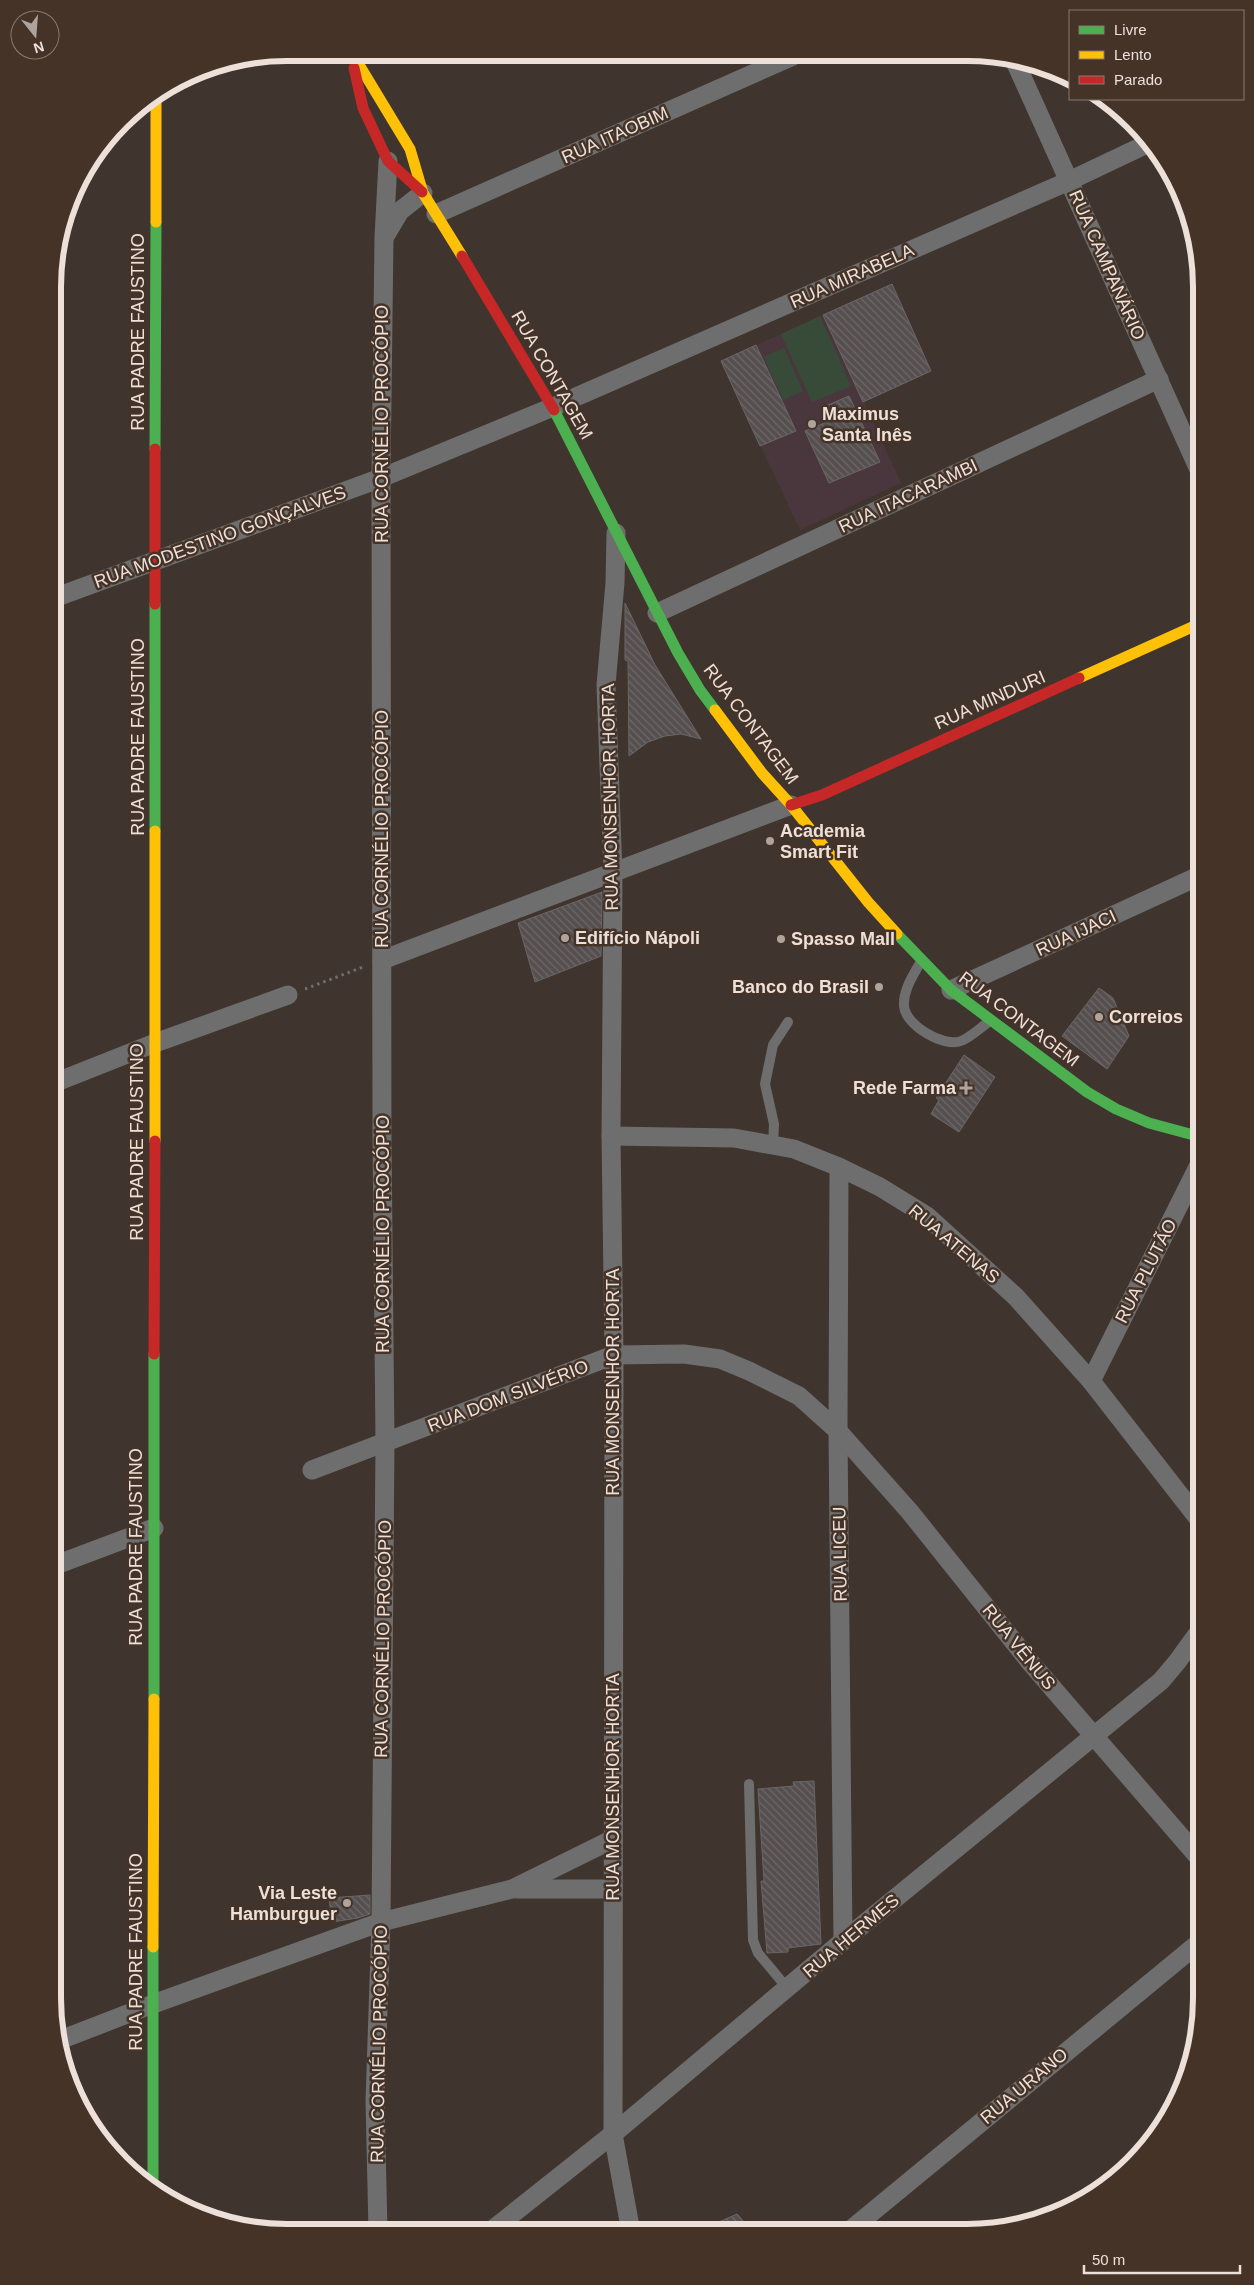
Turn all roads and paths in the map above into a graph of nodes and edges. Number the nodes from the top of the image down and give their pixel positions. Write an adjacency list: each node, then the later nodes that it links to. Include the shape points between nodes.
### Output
1 (353, 61): 7 (street, RUA CONTAGEM, via 363,108)
2 (356, 61): 9 (street, RUA CONTAGEM, via 410,149)
3 (763, 62): 10 (street, RUA ITAOBIM)
4 (1018, 67): 8 (street, RUA CAMPANÁRIO)
5 (156, 104): 17 (street, RUA PADRE FAUSTINO)
6 (1143, 146): 8 (street, RUA MIRABELA)
7 (388, 161): 9 (street, RUA CONTAGEM); 11 (street, RUA CORNÉLIO PROCÓPIO)
8 (1069, 181): 12 (street, RUA CAMPANÁRIO); 13 (street, RUA MIRABELA)
9 (423, 193): 10 (street, RUA CONTAGEM); 11 (street, via 400,211)
10 (436, 214): 13 (street, RUA CONTAGEM)
11 (384, 237): 15 (street, RUA CORNÉLIO PROCÓPIO)
12 (1159, 379): 14 (street, RUA CAMPANÁRIO); 19 (street, RUA ITACARAMBI)
13 (553, 407): 15 (street, RUA MODESTINO GONÇALVES); 16 (street, RUA CONTAGEM)
14 (1193, 454)
15 (381, 478): 17 (street, RUA MODESTINO GONÇALVES); 24 (street, RUA CORNÉLIO PROCÓPIO)
16 (616, 531): 19 (street, RUA CONTAGEM); 22 (street, RUA MONSENHOR HORTA, via 606,685)
17 (155, 560): 18 (street, RUA MODESTINO GONÇALVES); 30 (street, RUA PADRE FAUSTINO)
18 (61, 595)
19 (657, 613): 21 (street, RUA CONTAGEM, via 700,690 762,773)
20 (1193, 627): 21 (street, RUA MINDURI, via 822,795)
21 (792, 805): 22 (street); 25 (street, RUA CONTAGEM, via 868,902)
22 (613, 873): 24 (street); 33 (street, RUA MONSENHOR HORTA)
23 (1193, 879): 26 (street, RUA IJACI)
24 (382, 960): 27 (path); 40 (street, RUA CORNÉLIO PROCÓPIO)
25 (921, 961): 26 (street, RUA CONTAGEM); 28 (lane, via 904,1000 904,1009 914,1024 930,1036 951,1042 960,1041)
26 (951, 990): 28 (street, RUA CONTAGEM)
27 (288, 995): 30 (street)
28 (991, 1020): 32 (street, RUA CONTAGEM, via 1087,1092 1116,1109 1149,1123)
29 (788, 1022): 34 (lane, via 773,1045 765,1084 774,1124)
30 (155, 1043): 31 (street); 43 (street, RUA PADRE FAUSTINO)
31 (61, 1080)
32 (1193, 1135)
33 (611, 1136): 34 (street, RUA ATENAS, via 734,1138); 37 (street, RUA MONSENHOR HORTA)
34 (773, 1146): 35 (street, RUA ATENAS, via 794,1149)
35 (839, 1167): 38 (street, RUA ATENAS, via 927,1216 1016,1297); 39 (street, RUA LICEU)
36 (1193, 1177): 38 (street, RUA PLUTÃO)
37 (614, 1355): 39 (street, RUA DOM SILVÉRIO, via 684,1354 720,1359 799,1396); 40 (street, RUA DOM SILVÉRIO); 48 (street, RUA MONSENHOR HORTA)
38 (1091, 1381): 42 (street, RUA ATENAS)
39 (838, 1431): 46 (street, RUA VÊNUS, via 910,1512); 53 (street, RUA LICEU)
40 (385, 1443): 41 (street, RUA DOM SILVÉRIO); 52 (street, RUA CORNÉLIO PROCÓPIO)
41 (312, 1470)
42 (1193, 1512)
43 (154, 1528): 44 (street); 56 (street, RUA PADRE FAUSTINO)
44 (61, 1563)
45 (1193, 1640): 46 (street, RUA HERMES, via 1161,1680)
46 (1093, 1736): 49 (street, RUA VÊNUS); 53 (street, RUA HERMES)
47 (749, 1784): 55 (lane, via 753,1940 758,1953)
48 (613, 1838): 50 (street); 51 (street, RUA MONSENHOR HORTA)
49 (1193, 1851)
50 (512, 1889): 51 (street); 52 (street)
51 (612, 1889): 58 (street, RUA MONSENHOR HORTA)
52 (381, 1922): 56 (street); 60 (street, RUA CORNÉLIO PROCÓPIO, via 375,2101)
53 (843, 1941): 55 (street, RUA HERMES)
54 (1193, 1948): 63 (street, RUA URANO)
55 (788, 1989): 58 (street, RUA HERMES)
56 (153, 2004): 57 (street); 59 (street, RUA PADRE FAUSTINO)
57 (65, 2038)
58 (613, 2134): 61 (street, RUA HERMES); 62 (street, RUA MONSENHOR HORTA)
59 (153, 2179)
60 (378, 2224)
61 (499, 2224)
62 (630, 2224)
63 (858, 2224)

